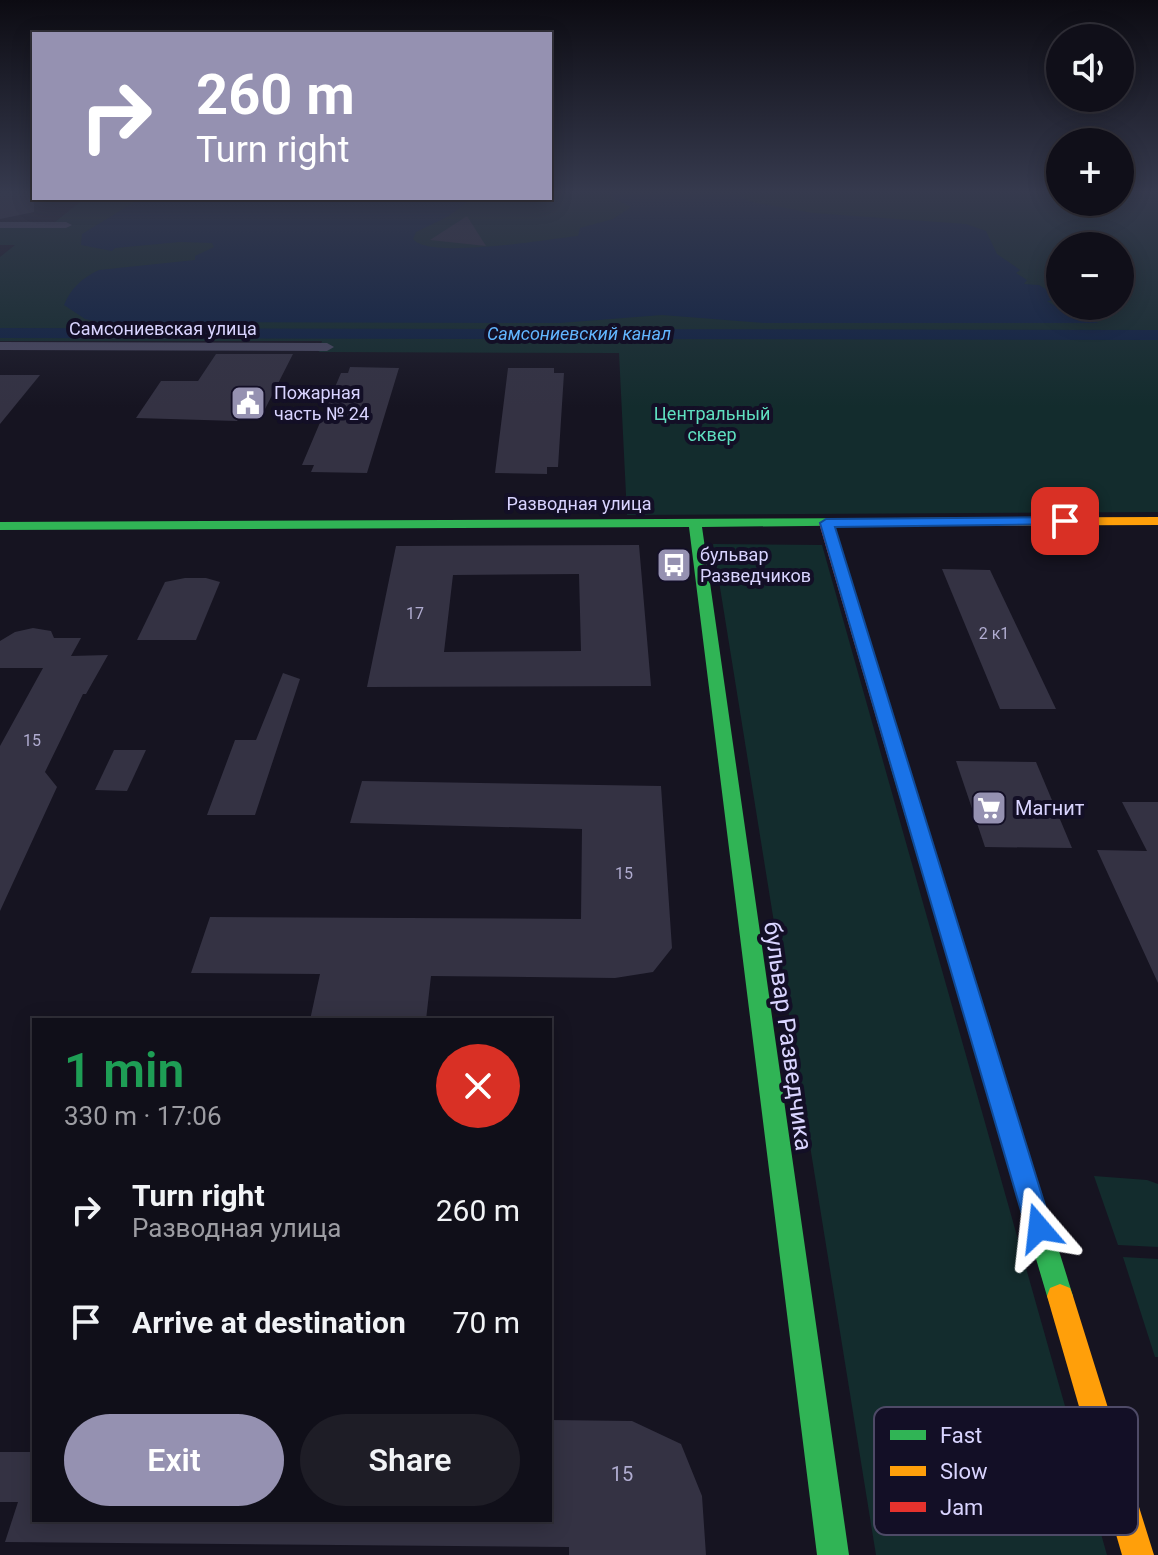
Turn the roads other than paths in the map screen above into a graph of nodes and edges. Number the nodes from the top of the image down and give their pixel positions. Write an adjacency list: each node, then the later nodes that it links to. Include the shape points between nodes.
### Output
1 (0, 346): 2 (street, Самсониевская улица)
2 (327, 347)
3 (1158, 521): 5 (street, Разводная улица)
4 (695, 523): 5 (street, Разводная улица); 6 (street, Разводная улица); 9 (street, бульвар Разведчика)
5 (826, 523): 7 (street)
6 (0, 526)
7 (1093, 1407)
8 (1132, 1535): 10 (street)
9 (833, 1555)
10 (1138, 1555)

